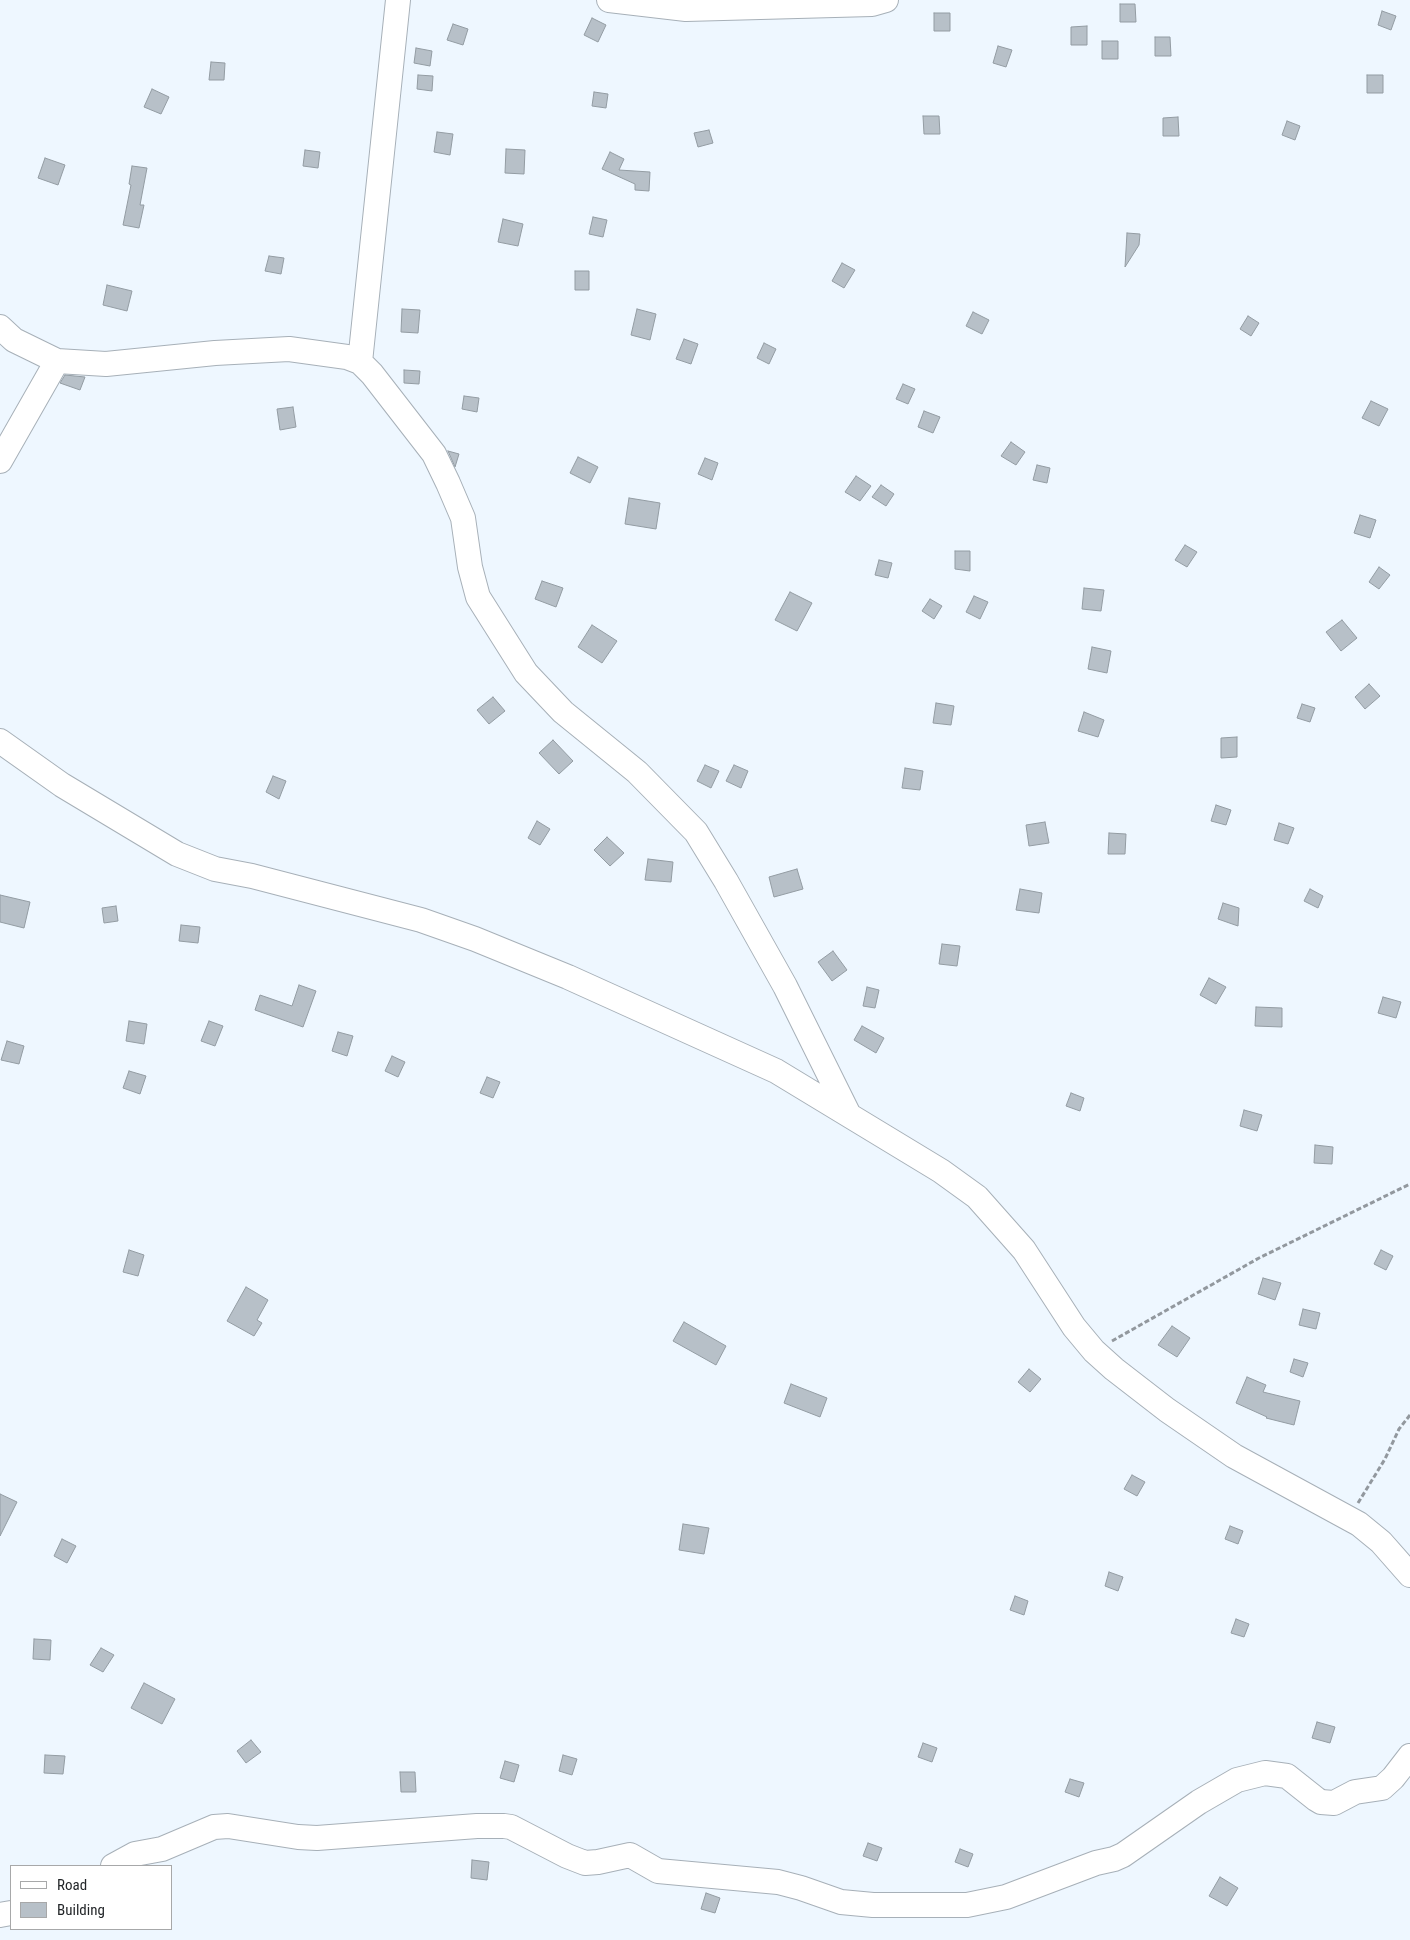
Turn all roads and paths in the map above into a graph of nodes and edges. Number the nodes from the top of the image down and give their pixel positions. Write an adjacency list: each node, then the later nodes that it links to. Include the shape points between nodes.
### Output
1 (398, 0): 6 (street)
2 (609, 0): 3 (street, via 686,10 872,4)
3 (886, 0)
4 (0, 327): 5 (street, via 14,340)
5 (57, 361): 6 (street, via 106,364 289,349 339,355); 7 (street)
6 (360, 362): 9 (street, via 434,454 462,518 478,597 526,673 563,712 637,772 696,832 785,986)
7 (0, 461)
8 (0, 741): 9 (street, via 62,785 178,854 215,869 421,920 475,939 568,976 776,1071)
9 (849, 1115): 11 (street, via 977,1197 1024,1250 1074,1327)
10 (1410, 1184): 11 (path, via 1260,1258)
11 (1094, 1351): 13 (street, via 1167,1410 1234,1456)
12 (1410, 1414): 13 (path)
13 (1348, 1518): 14 (street, via 1381,1542)
14 (1410, 1575)
15 (1410, 1756): 16 (street, via 1382,1788 1355,1792 1334,1803 1316,1799 1287,1776 1265,1773 1237,1780 1199,1802 1123,1855 1006,1897 967,1905 841,1902 778,1882 658,1871 630,1855 585,1862 504,1826 317,1838 214,1827 162,1849 135,1854)
16 (115, 1865)

